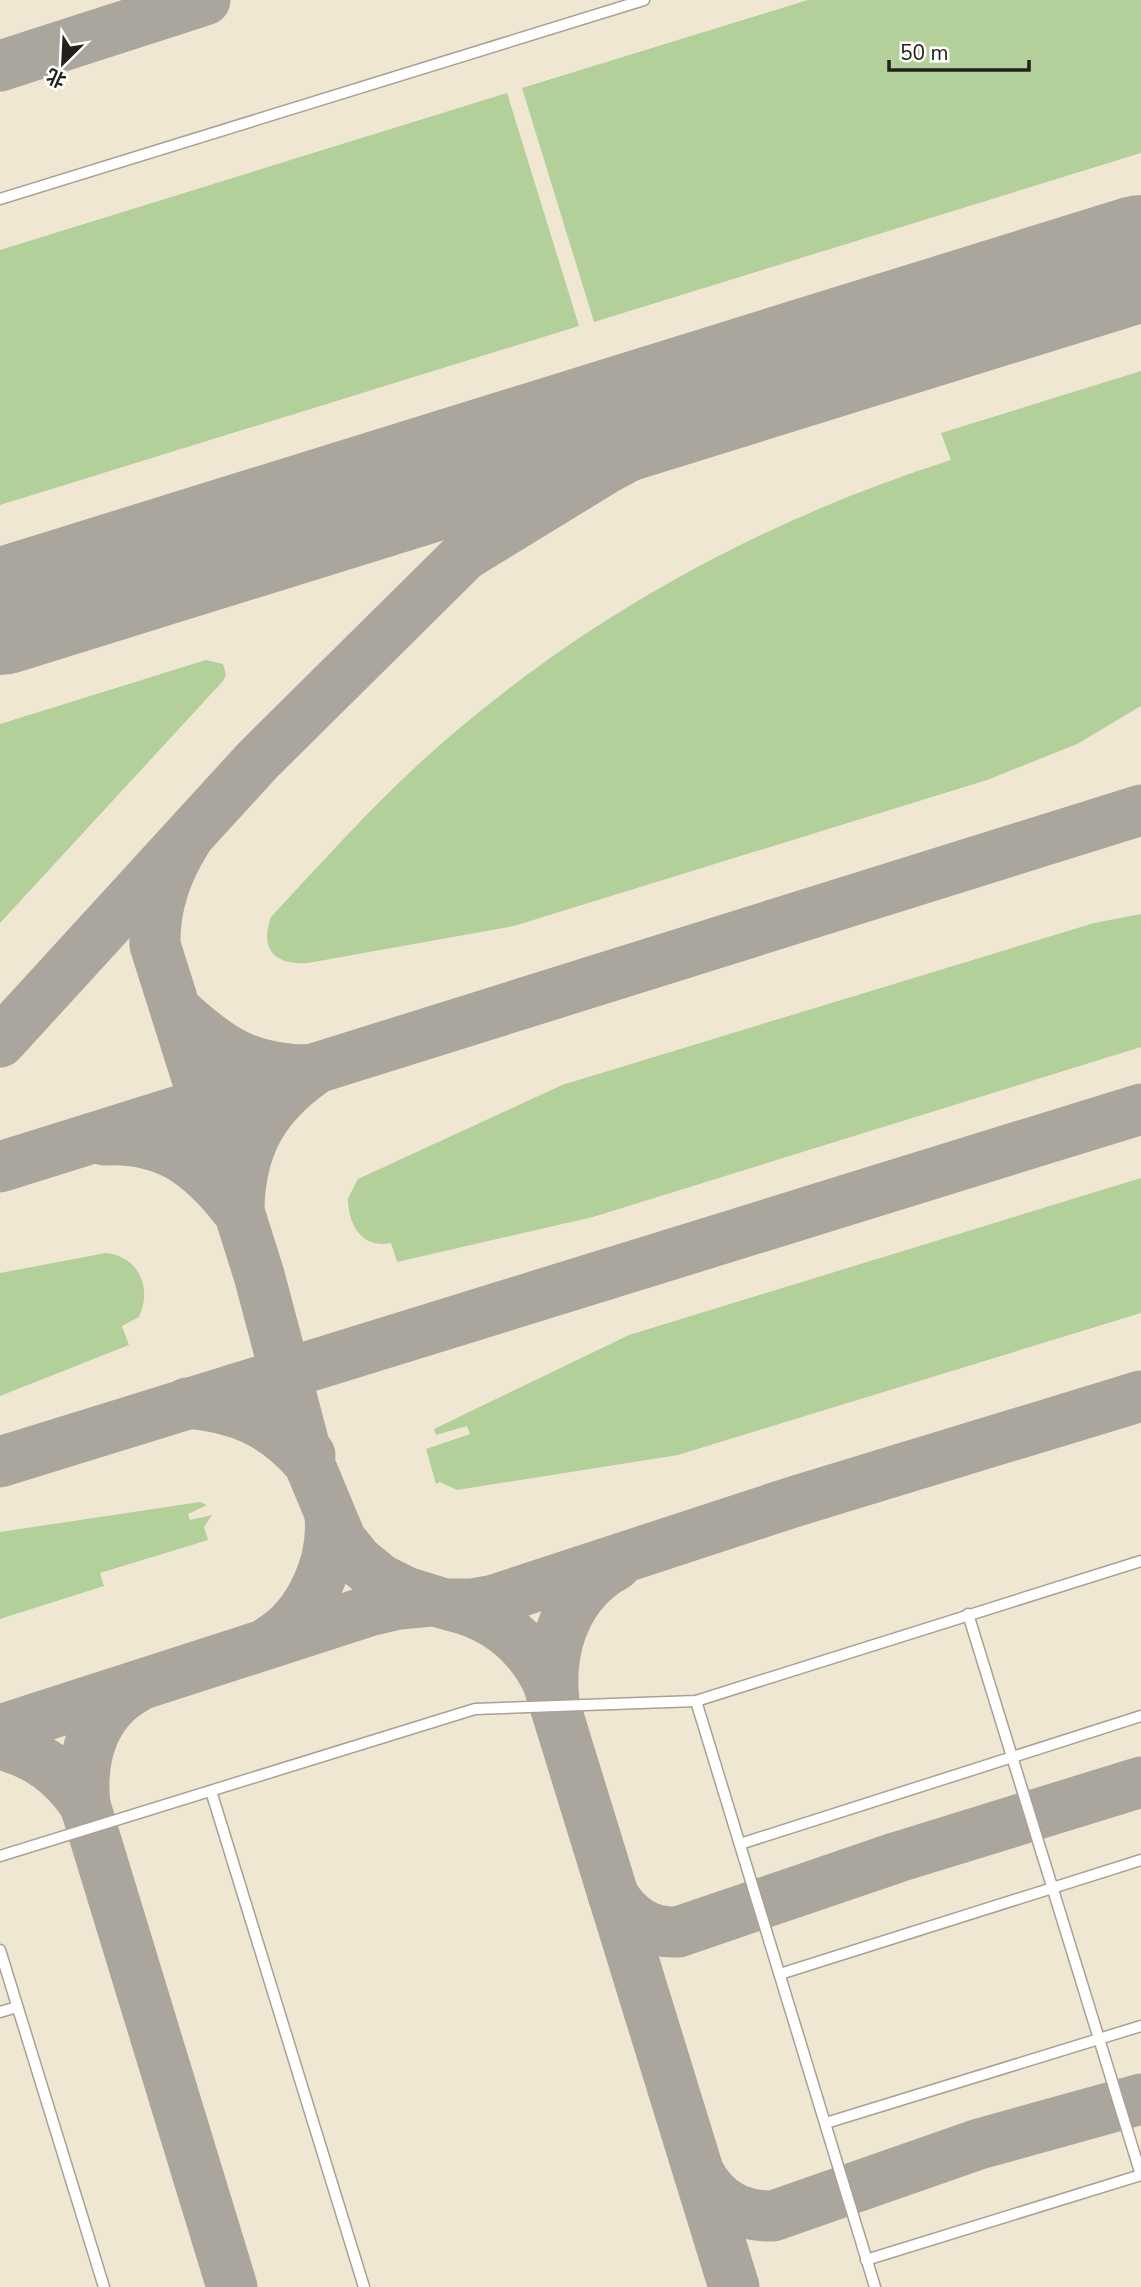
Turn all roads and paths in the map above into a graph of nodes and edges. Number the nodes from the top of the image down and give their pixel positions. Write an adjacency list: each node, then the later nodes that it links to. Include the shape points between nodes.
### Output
1 (644, 0): 2 (lane)
2 (0, 199)
3 (1141, 1560): 4 (lane)
4 (968, 1614): 5 (lane); 7 (lane)
5 (696, 1701): 8 (lane, via 475,1709); 9 (lane)
6 (1141, 1716): 7 (lane)
7 (1012, 1757): 9 (lane); 12 (lane)
8 (212, 1791): 10 (lane); 23 (lane)
9 (740, 1844): 14 (lane)
10 (0, 1856)
11 (1141, 1860): 12 (lane)
12 (1053, 1888): 14 (lane); 18 (lane)
13 (0, 1950): 15 (lane)
14 (780, 1974): 19 (lane)
15 (17, 2007): 16 (lane); 22 (lane)
16 (0, 2012)
17 (1141, 2026): 18 (lane)
18 (1101, 2038): 19 (lane); 20 (lane)
19 (826, 2123): 21 (lane)
20 (1141, 2175): 21 (lane)
21 (866, 2260): 24 (lane)
22 (104, 2287)
23 (364, 2287)
24 (875, 2287)

